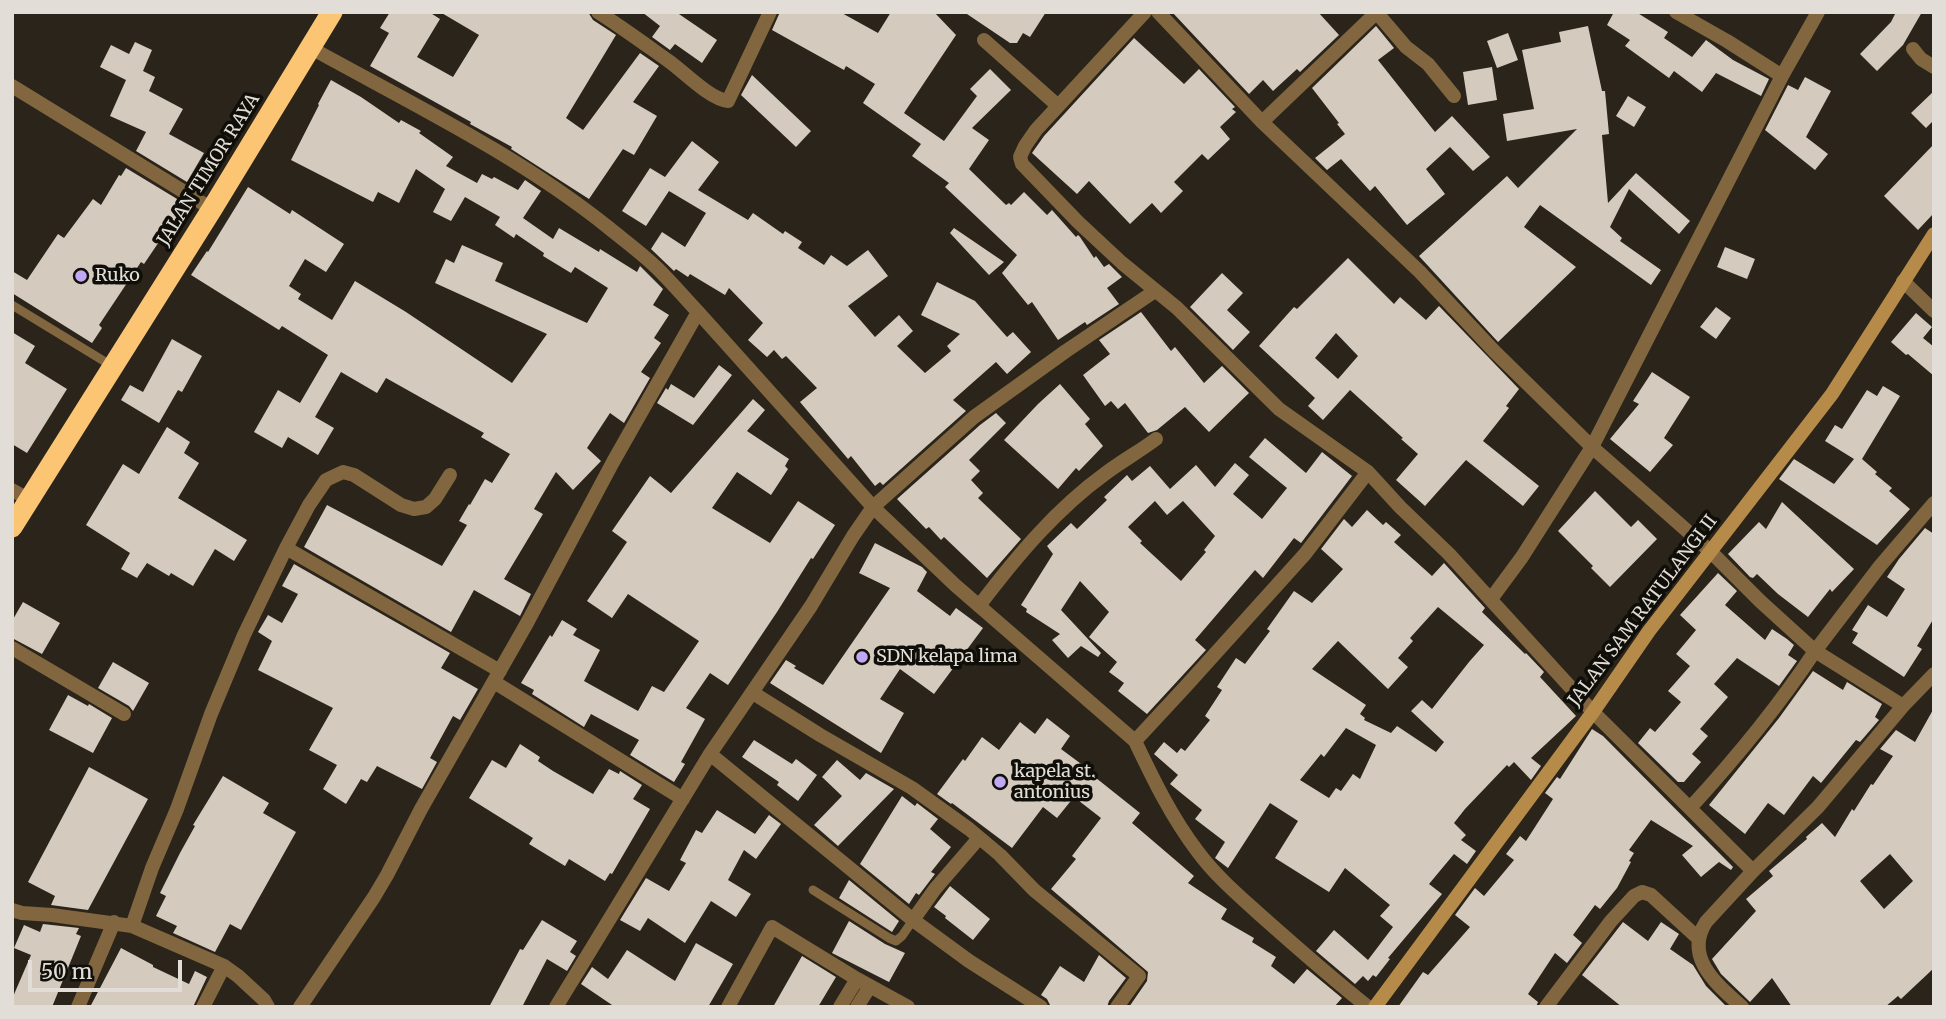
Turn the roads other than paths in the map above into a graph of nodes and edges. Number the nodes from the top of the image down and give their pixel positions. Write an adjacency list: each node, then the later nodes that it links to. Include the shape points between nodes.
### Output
1 (332, 12): 10 (highway, JALAN TIMOR RAYA)
2 (598, 12): 3 (street, via 714,96 728,101)
3 (770, 12)
4 (1145, 12): 16 (street)
5 (1158, 12): 17 (street)
6 (1676, 12): 13 (street)
7 (1818, 12): 13 (street)
8 (1377, 13): 15 (street); 17 (street)
9 (984, 40): 16 (street)
10 (311, 48): 18 (highway, JALAN TIMOR RAYA); 24 (street, via 543,180 658,268)
11 (1913, 49): 12 (street)
12 (1934, 67)
13 (1782, 76): 27 (street)
14 (12, 86): 18 (street)
15 (1454, 96)
16 (1057, 105): 21 (street, via 1025,146 1022,164 1078,222)
17 (1262, 122): 27 (street, via 1420,272)
18 (212, 209): 25 (highway, JALAN TIMOR RAYA)
19 (1934, 234): 20 (street, JALAN SAM RATULANGI II)
20 (1903, 281): 23 (street); 35 (street, JALAN SAM RATULANGI II, via 1832,394)
21 (1156, 291): 28 (street, via 1279,409); 32 (street, via 974,417)
22 (12, 305): 25 (lane)
23 (1934, 311)
24 (698, 312): 32 (street); 41 (street)
25 (113, 367): 30 (highway, JALAN TIMOR RAYA)
26 (1156, 439): 37 (street, via 1061,511)
27 (1592, 447): 35 (street); 36 (street)
28 (1368, 472): 36 (street); 46 (street, via 1305,554)
29 (450, 475): 34 (street, via 435,499 414,509 354,475 335,474 309,505)
30 (21, 495): 33 (highway, JALAN TIMOR RAYA)
31 (1934, 503): 39 (street)
32 (873, 508): 37 (street); 42 (street)
33 (12, 527)
34 (286, 548): 41 (street); 56 (street, via 211,714)
35 (1710, 551): 39 (street); 44 (street, JALAN SAM RATULANGI II)
36 (1491, 599): 44 (street)
37 (979, 606): 46 (street)
38 (12, 648): 45 (street)
39 (1815, 651): 43 (street); 49 (street, via 1744,748)
40 (1934, 674): 43 (street)
41 (497, 676): 48 (street); 63 (street, via 374,897)
42 (753, 693): 47 (street); 50 (street, via 912,788)
43 (1903, 706): 51 (street, via 1818,807)
44 (1592, 712): 49 (street); 72 (street, JALAN SAM RATULANGI II)
45 (124, 715)
46 (1135, 740): 71 (street, via 1199,855)
47 (710, 754): 48 (street); 54 (street)
48 (683, 799): 64 (street)
49 (1690, 808): 51 (street)
50 (979, 838): 54 (street); 70 (street, via 1139,976)
51 (1753, 871): 57 (street, via 1706,922)
52 (813, 890): 54 (lane, via 896,941)
53 (12, 910): 55 (street)
54 (913, 920): 69 (street)
55 (114, 922): 56 (street); 60 (street)
56 (132, 926): 58 (street)
57 (1699, 939): 73 (street, via 1642,892 1611,921); 74 (street, via 1703,965)
58 (224, 966): 61 (street); 62 (street)
59 (863, 982): 65 (street, via 772,927); 66 (street); 67 (street); 68 (street)
60 (78, 1007)
61 (203, 1007)
62 (268, 1007)
63 (300, 1007)
64 (556, 1007)
65 (728, 1007)
66 (840, 1007)
67 (858, 1007)
68 (908, 1007)
69 (1041, 1007)
70 (1117, 1007)
71 (1368, 1007)
72 (1374, 1007)
73 (1546, 1007)
74 (1742, 1007)

